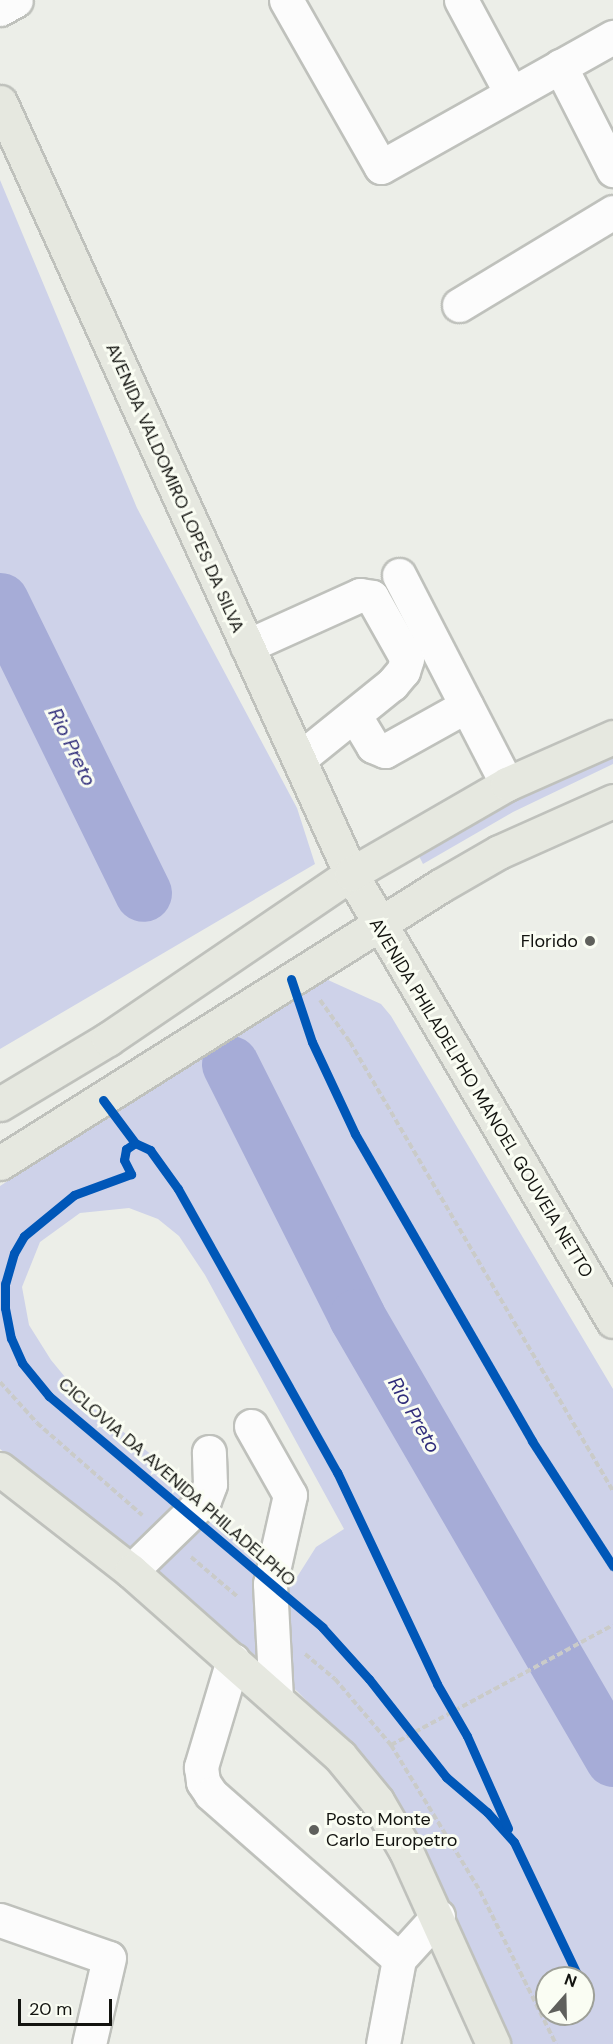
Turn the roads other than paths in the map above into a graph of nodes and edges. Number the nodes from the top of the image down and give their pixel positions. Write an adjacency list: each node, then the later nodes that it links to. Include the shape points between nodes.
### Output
1 (16, 0): 4 (street)
2 (286, 0): 7 (street, via 381,167)
3 (461, 0): 7 (street)
4 (0, 9)
5 (613, 37): 6 (street)
6 (561, 66): 7 (street); 9 (street)
7 (511, 93)
8 (0, 102): 13 (main road, AVENIDA VALDOMIRO LOPES DA SILVA)
9 (613, 170)
10 (613, 212): 11 (street)
11 (459, 305)
12 (399, 575): 14 (street)
13 (248, 646): 15 (street, via 360,595 372,597 407,659 397,677); 17 (main road, AVENIDA VALDOMIRO LOPES DA SILVA)
14 (466, 706): 15 (street, via 385,751 373,746); 18 (street)
15 (355, 716): 17 (street)
16 (613, 737): 18 (main road)
17 (299, 759): 20 (main road, AVENIDA VALDOMIRO LOPES DA SILVA)
18 (507, 784): 20 (main road)
19 (613, 801): 21 (main road, via 499,852)
20 (351, 874): 21 (main road, AVENIDA PHILADELPHO MANOEL GOUVEIA NETTO); 22 (main road, via 108,1039)
21 (377, 924): 23 (main road, via 295,991); 24 (main road, AVENIDA PHILADELPHO MANOEL GOUVEIA NETTO)
22 (0, 1104)
23 (0, 1163)
24 (613, 1321)
25 (251, 1426): 30 (street, via 290,1495 270,1584)
26 (209, 1452): 28 (street, via 210,1484 204,1500)
27 (0, 1469): 28 (main road)
28 (131, 1571): 29 (main road)
29 (233, 1660): 30 (main road); 33 (street, via 201,1767 203,1782 211,1794)
30 (276, 1697): 31 (main road, via 340,1756 377,1801)
31 (438, 1916): 33 (street); 36 (main road)
32 (0, 1920): 34 (street, via 109,1958)
33 (399, 1959): 35 (street)
34 (89, 2044)
35 (383, 2044)
36 (493, 2044)

